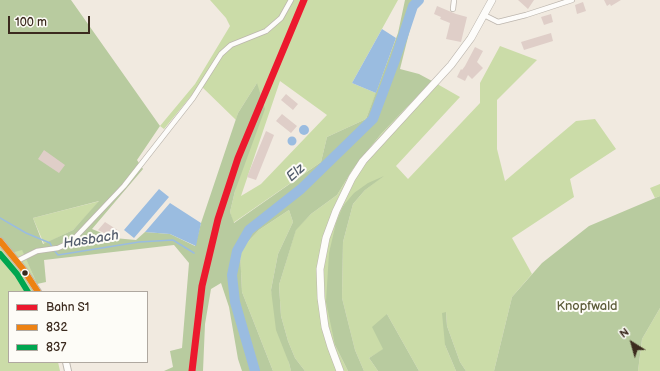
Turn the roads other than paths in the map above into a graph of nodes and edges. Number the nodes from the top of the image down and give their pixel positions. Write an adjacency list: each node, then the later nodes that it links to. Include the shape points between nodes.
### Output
1 (291, 0): 8 (street, via 281,18 266,31 231,45 221,54 193,98 124,186 71,242 58,248 36,251)
2 (454, 0): 5 (street)
3 (492, 0): 6 (main road)
4 (569, 0): 6 (street, via 498,22)
5 (453, 10)
6 (484, 15): 10 (main road, via 462,52 436,84 363,161 343,194 326,238 320,268 321,298 327,334)
7 (0, 241): 8 (main road)
8 (17, 261): 9 (main road)
9 (37, 291)
10 (340, 371)

